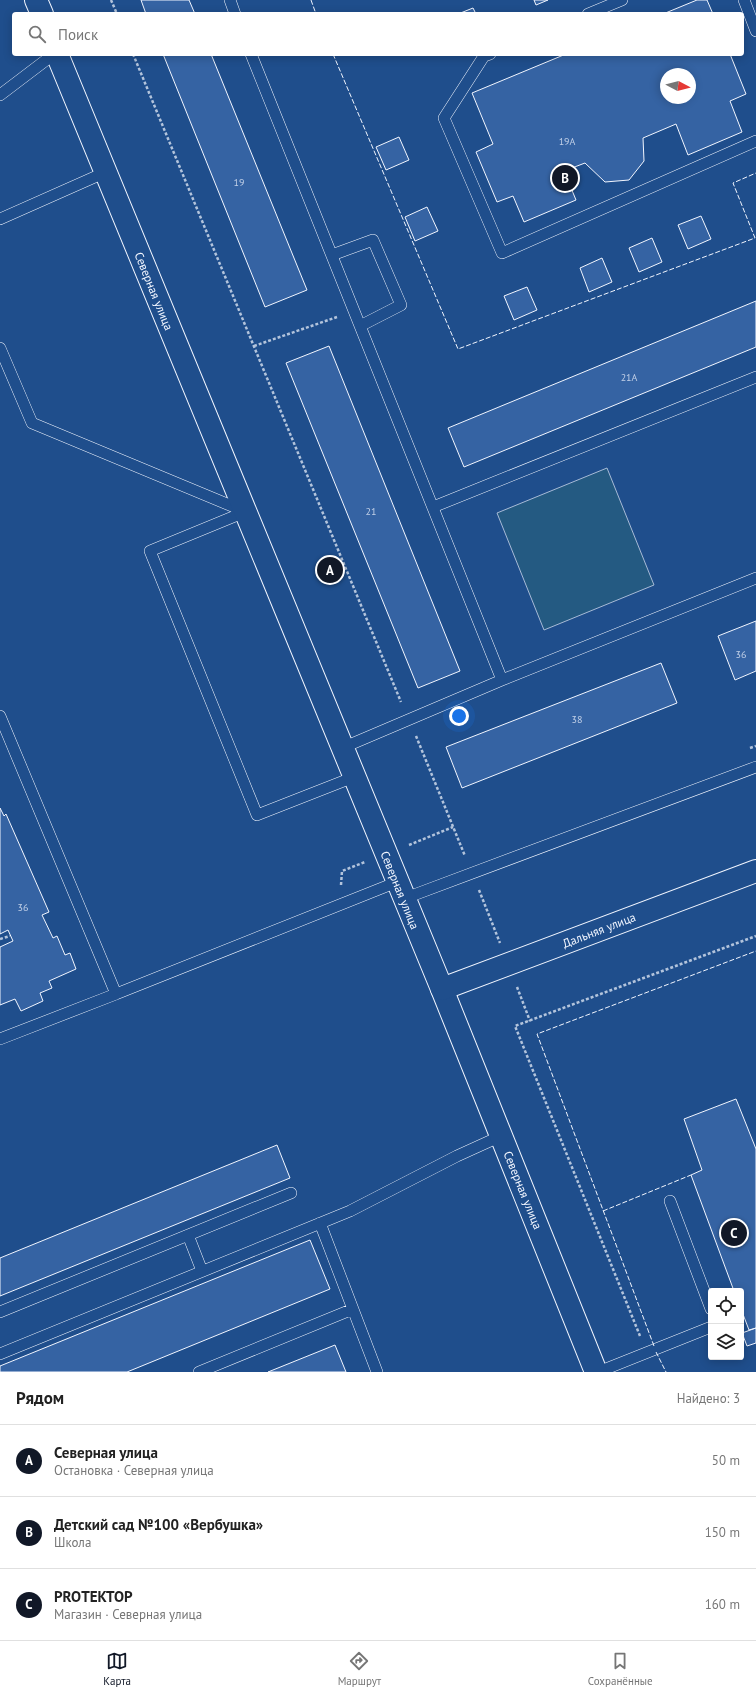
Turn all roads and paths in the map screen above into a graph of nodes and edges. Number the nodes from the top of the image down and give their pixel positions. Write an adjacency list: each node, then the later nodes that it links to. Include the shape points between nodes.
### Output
1 (111, 0): 5 (path)
2 (230, 0): 6 (lane)
3 (622, 0): 7 (lane)
4 (744, 0): 8 (lane)
5 (116, 12)
6 (234, 12)
7 (593, 12)
8 (756, 31)
9 (51, 56): 14 (lane)
10 (59, 56): 16 (street, Северная улица)
11 (134, 56): 21 (path)
12 (252, 56): 18 (lane)
13 (484, 56): 15 (lane, via 444,118 502,253)
14 (0, 95)
15 (756, 141)
16 (106, 172): 17 (lane); 25 (street, Северная улица)
17 (0, 219)
18 (332, 256): 20 (lane); 20 (lane, via 373,240 401,305)
19 (341, 316): 21 (path)
20 (360, 326): 24 (lane)
21 (254, 346): 29 (path)
22 (0, 348): 25 (lane, via 32,423)
23 (756, 377): 24 (lane)
24 (433, 507): 27 (lane)
25 (245, 512): 30 (street, Северная улица); 32 (lane, via 150,551 257,815)
26 (756, 578): 27 (lane)
27 (502, 680): 29 (lane)
28 (0, 716): 41 (lane)
29 (409, 720): 30 (lane); 34 (path)
30 (342, 748): 32 (street, Северная улица)
31 (756, 767): 34 (lane)
32 (354, 777): 35 (street, Северная улица)
33 (756, 872): 39 (street, Дальняя улица)
34 (472, 874): 35 (lane); 39 (path)
35 (400, 890): 40 (street, Северная улица); 41 (lane)
36 (10, 936): 38 (path)
37 (756, 936): 42 (path)
38 (0, 940)
39 (508, 964): 40 (street, Дальняя улица); 42 (path)
40 (442, 988): 44 (street, Северная улица)
41 (116, 994): 43 (lane)
42 (530, 1021): 54 (path, via 515,1026)
43 (0, 1039)
44 (501, 1136): 47 (lane, via 350,1211); 58 (street, Северная улица)
45 (291, 1193): 48 (lane)
46 (670, 1201): 50 (lane)
47 (320, 1223): 49 (lane); 51 (lane)
48 (188, 1235): 49 (lane); 52 (lane)
49 (202, 1271): 55 (lane)
50 (708, 1301)
51 (353, 1309): 56 (lane); 57 (lane)
52 (0, 1312)
53 (708, 1328): 54 (lane)
54 (647, 1352): 58 (lane)
55 (0, 1354)
56 (199, 1372)
57 (377, 1372)
58 (597, 1372)

